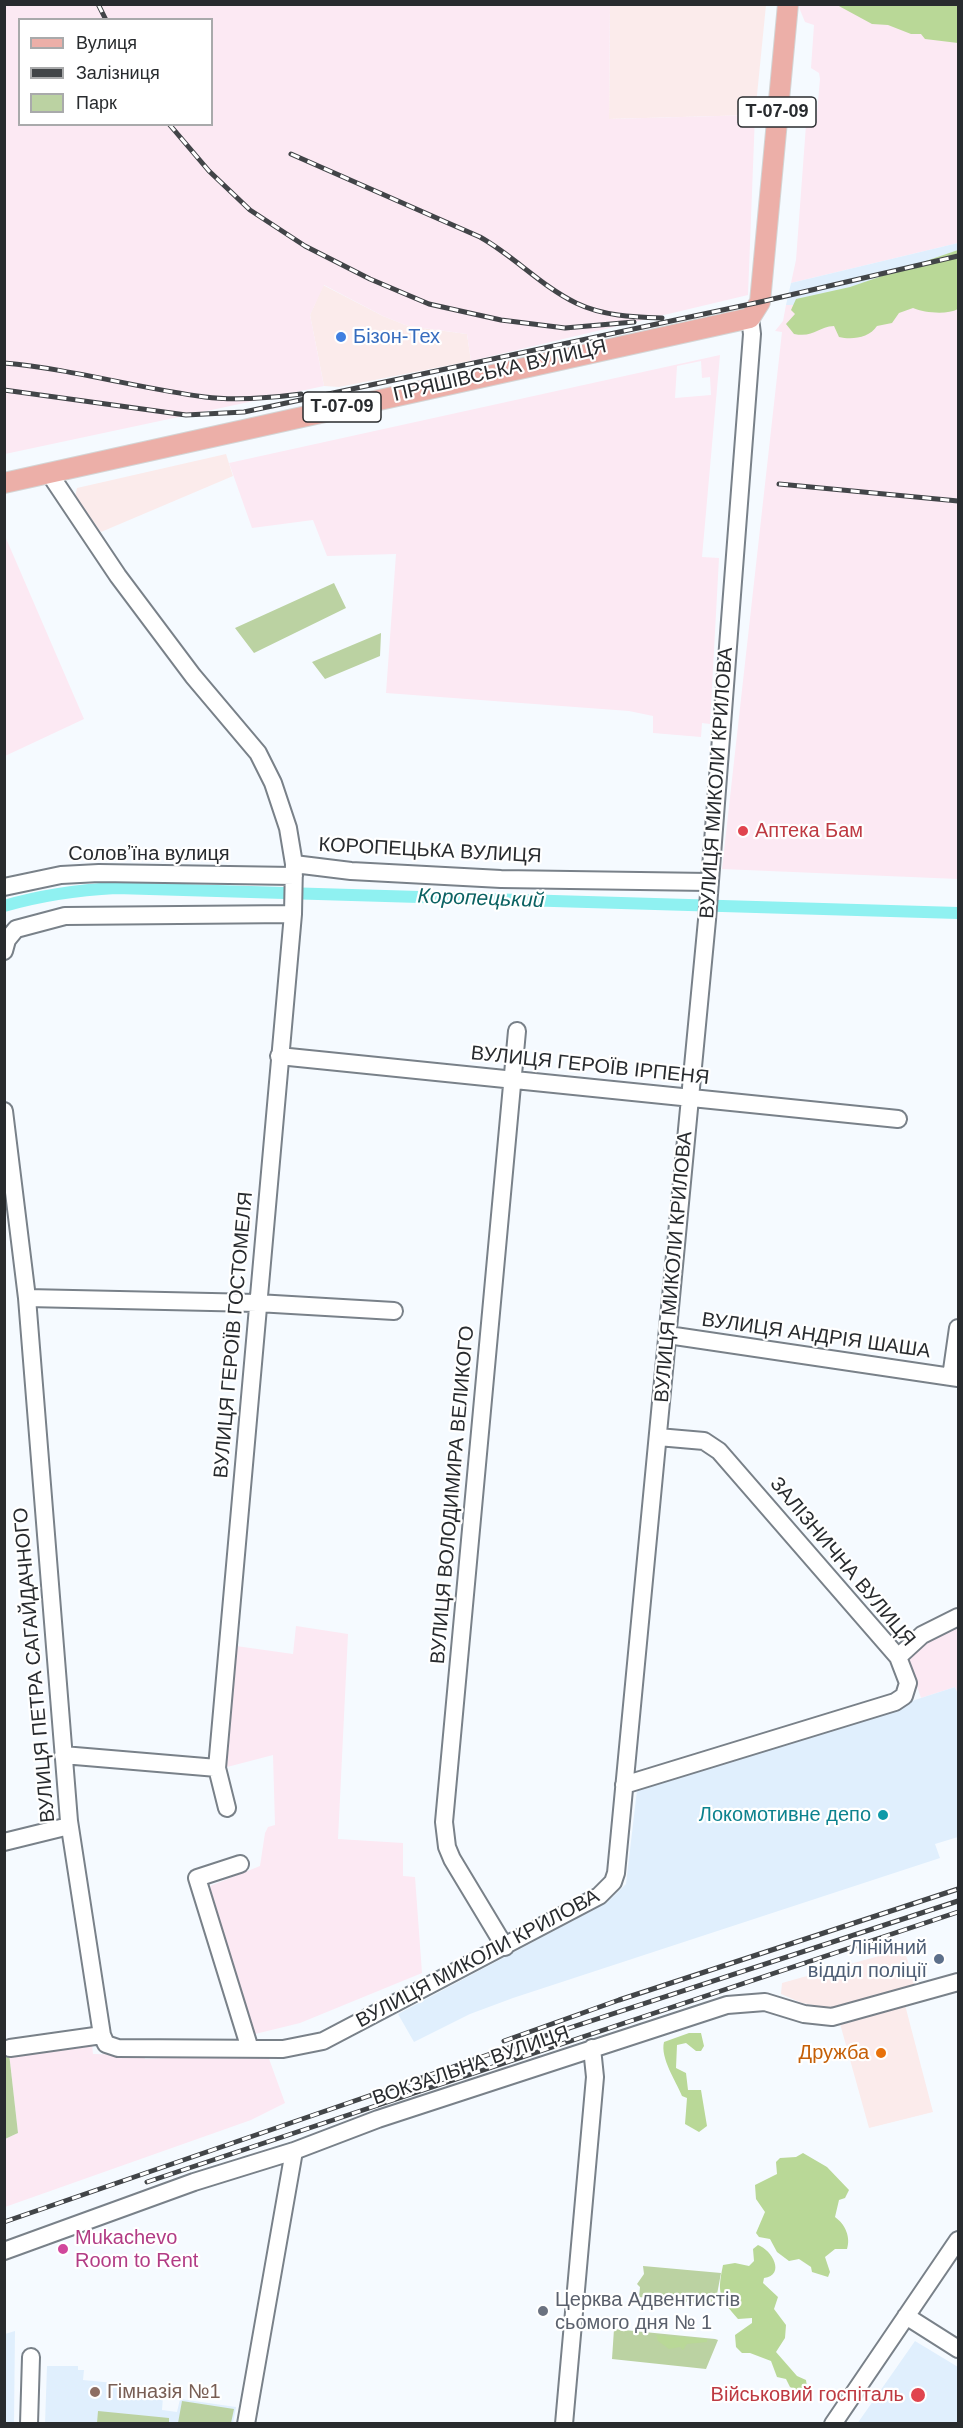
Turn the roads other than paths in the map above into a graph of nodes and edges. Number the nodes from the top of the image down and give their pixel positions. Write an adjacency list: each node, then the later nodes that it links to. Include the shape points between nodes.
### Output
1 (788, 4): 2 (main road, ВУЛИЦЯ МИКОЛИ КРИЛОВА / Т-07-09, via 760,302)
2 (750, 318): 3 (main road, ПРЯШІВСЬКА ВУЛИЦЯ / Т-07-09); 6 (street, ВУЛИЦЯ МИКОЛИ КРИЛОВА, via 752,334)
3 (49, 473): 4 (main road, ПРЯШІВСЬКА ВУЛИЦЯ / Т-07-09); 7 (street, КОРОПЕЦЬКА ВУЛИЦЯ, via 118,576 186,667 258,753 288,828)
4 (4, 483)
5 (4, 887): 7 (street, Соловʼїна вулиця, via 42,878 99,873)
6 (709, 888): 7 (street, КОРОПЕЦЬКА ВУЛИЦЯ, via 351,871); 12 (street, ВУЛИЦЯ МИКОЛИ КРИЛОВА)
7 (294, 889): 8 (street, via 65,916 16,929); 10 (street, ВУЛИЦЯ ГЕРОЇВ ГОСТОМЕЛЯ)
8 (4, 951)
9 (517, 1031): 11 (street, ВУЛИЦЯ ВОЛОДИМИРА ВЕЛИКОГО)
10 (279, 1056): 11 (street, ВУЛИЦЯ ГЕРОЇВ ІРПЕНЯ); 16 (street, ВУЛИЦЯ ГЕРОЇВ ГОСТОМЕЛЯ)
11 (512, 1079): 12 (street, ВУЛИЦЯ ГЕРОЇВ ІРПЕНЯ); 31 (street, ВУЛИЦЯ ВОЛОДИМИРА ВЕЛИКОГО, via 444,1822 445,1841 452,1859)
12 (690, 1097): 14 (street, ВУЛИЦЯ ГЕРОЇВ ІРПЕНЯ); 19 (street, ВУЛИЦЯ МИКОЛИ КРИЛОВА)
13 (4, 1111): 15 (street, ВУЛИЦЯ ПЕТРА САГАЙДАЧНОГО)
14 (898, 1119)
15 (27, 1298): 16 (street); 24 (street, ВУЛИЦЯ ПЕТРА САГАЙДАЧНОГО)
16 (258, 1303): 17 (street); 25 (street, ВУЛИЦЯ ГЕРОЇВ ГОСТОМЕЛЯ)
17 (394, 1311)
18 (958, 1328): 20 (street)
19 (668, 1335): 20 (street, ВУЛИЦЯ АНДРІЯ ШАША); 21 (street, ВУЛИЦЯ МИКОЛИ КРИЛОВА)
20 (955, 1377)
21 (658, 1437): 23 (street, ЗАЛІЗНИЧНА ВУЛИЦЯ, via 704,1442 719,1450); 26 (street, ВУЛИЦЯ МИКОЛИ КРИЛОВА)
22 (958, 1617): 23 (street, via 922,1635)
23 (898, 1657): 26 (street, ЗАЛІЗНИЧНА ВУЛИЦЯ, via 908,1683 904,1696 895,1702)
24 (63, 1755): 25 (street); 28 (street, ВУЛИЦЯ ПЕТРА САГАЙДАЧНОГО)
25 (217, 1768): 27 (street, ВУЛИЦЯ ГЕРОЇВ ГОСТОМЕЛЯ)
26 (624, 1785): 31 (street, ВУЛИЦЯ МИКОЛИ КРИЛОВА, via 613,1882 599,1896)
27 (227, 1808)
28 (69, 1826): 29 (street); 33 (street, ВУЛИЦЯ ПЕТРА САГАЙДАЧНОГО)
29 (4, 1842)
30 (240, 1864): 36 (street, via 197,1878)
31 (505, 1947): 36 (street, ВУЛИЦЯ МИКОЛИ КРИЛОВА, via 323,2041 283,2049)
32 (958, 1982): 35 (street, ВОКЗАЛЬНА ВУЛИЦЯ, via 832,2017 804,2014 765,2002 740,2002)
33 (102, 2035): 34 (street); 36 (street, ВУЛИЦЯ МИКОЛИ КРИЛОВА, via 106,2044 118,2048)
34 (10, 2048)
35 (592, 2048): 37 (street, ВОКЗАЛЬНА ВУЛИЦЯ); 45 (street, via 595,2077)
36 (250, 2049)
37 (294, 2151): 39 (street, ВОКЗАЛЬНА ВУЛИЦЯ, via 194,2182); 44 (street)
38 (958, 2240): 40 (street)
39 (4, 2251)
40 (906, 2316): 41 (street); 46 (street)
41 (958, 2349)
42 (31, 2357): 43 (street)
43 (29, 2424)
44 (246, 2424)
45 (564, 2424)
46 (833, 2424)

